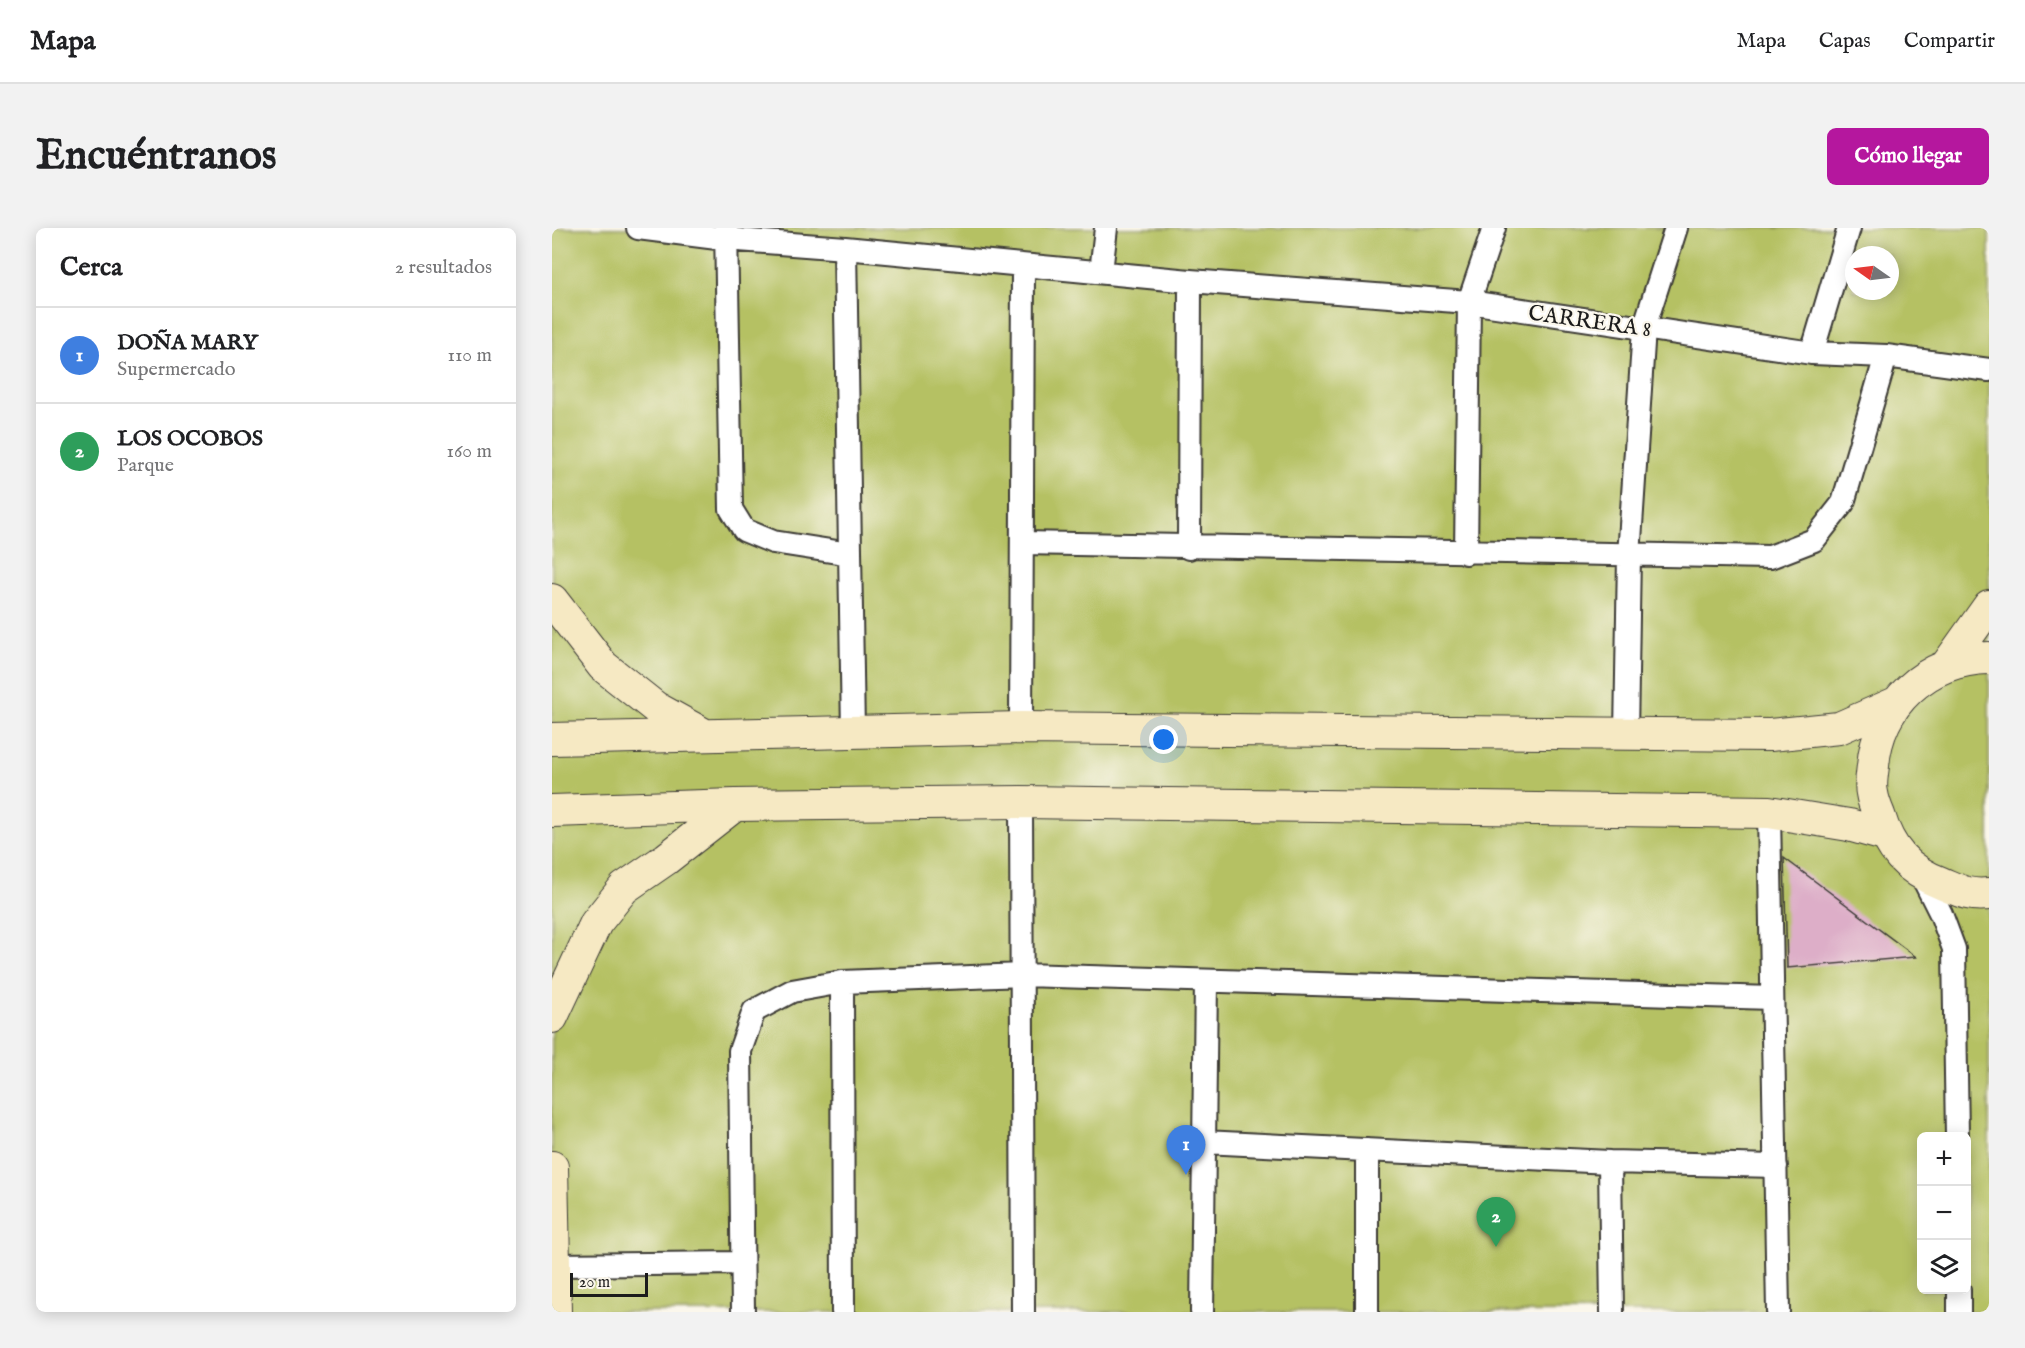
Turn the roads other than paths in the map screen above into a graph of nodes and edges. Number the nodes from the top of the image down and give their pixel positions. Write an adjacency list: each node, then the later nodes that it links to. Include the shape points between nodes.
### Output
1 (638, 228): 6 (street, CARRERA 8)
2 (1106, 228): 9 (street)
3 (1494, 228): 11 (street)
4 (1676, 228): 12 (street)
5 (1849, 228): 13 (street)
6 (725, 234): 7 (street, CARRERA 8); 19 (street, via 731,509 744,530 773,542)
7 (845, 248): 8 (street, CARRERA 8); 19 (street)
8 (1023, 266): 9 (street, CARRERA 8); 16 (street)
9 (1101, 272): 10 (street, CARRERA 8)
10 (1190, 281): 11 (street, CARRERA 8); 17 (street)
11 (1469, 302): 12 (street, CARRERA 8); 18 (street)
12 (1644, 327): 13 (street, CARRERA 8); 20 (street)
13 (1812, 352): 14 (street, CARRERA 8)
14 (1886, 356): 15 (street, CARRERA 8); 20 (street, via 1843,503 1814,540 1770,557)
15 (1989, 370)
16 (1022, 543): 17 (street); 26 (street)
17 (1189, 548): 18 (street)
18 (1466, 553): 20 (street)
19 (850, 554): 27 (street)
20 (1629, 556): 28 (street)
21 (552, 600): 29 (main road, via 603,666 657,708)
22 (1989, 606): 24 (main road)
23 (1989, 658): 24 (main road)
24 (1947, 665): 25 (main road, via 1926,675)
25 (1896, 703): 28 (main road, via 1839,728 1770,735); 35 (main road, via 1875,745 1871,791)
26 (1021, 728): 27 (main road); 28 (main road)
27 (853, 732): 29 (main road)
28 (1626, 734)
29 (704, 735): 30 (main road)
30 (552, 740)
31 (1021, 802): 32 (main road); 34 (main road); 38 (street)
32 (735, 805): 33 (main road); 42 (main road, via 624,888 596,923)
33 (552, 812)
34 (1768, 812): 35 (main road, via 1849,825); 41 (street)
35 (1885, 836): 36 (main road)
36 (1922, 876): 37 (main road, via 1972,896); 43 (street, via 1954,949)
37 (1989, 894)
38 (1023, 975): 39 (street); 40 (street); 55 (street)
39 (1206, 981): 41 (street); 44 (street)
40 (842, 982): 49 (street, via 792,991 754,1011 740,1051); 54 (street)
41 (1772, 998): 47 (street)
42 (552, 1017)
43 (1957, 1132)
44 (1204, 1142): 45 (street); 56 (street)
45 (1367, 1150): 46 (street); 57 (street)
46 (1610, 1162): 47 (street); 58 (street)
47 (1776, 1166): 59 (street)
48 (552, 1167): 50 (main road)
49 (742, 1263): 50 (street); 53 (street)
50 (554, 1265): 52 (main road)
51 (1959, 1294): 60 (street)
52 (555, 1312)
53 (743, 1312)
54 (843, 1312)
55 (1023, 1312)
56 (1202, 1312)
57 (1367, 1312)
58 (1612, 1312)
59 (1778, 1312)
60 (1959, 1312)

